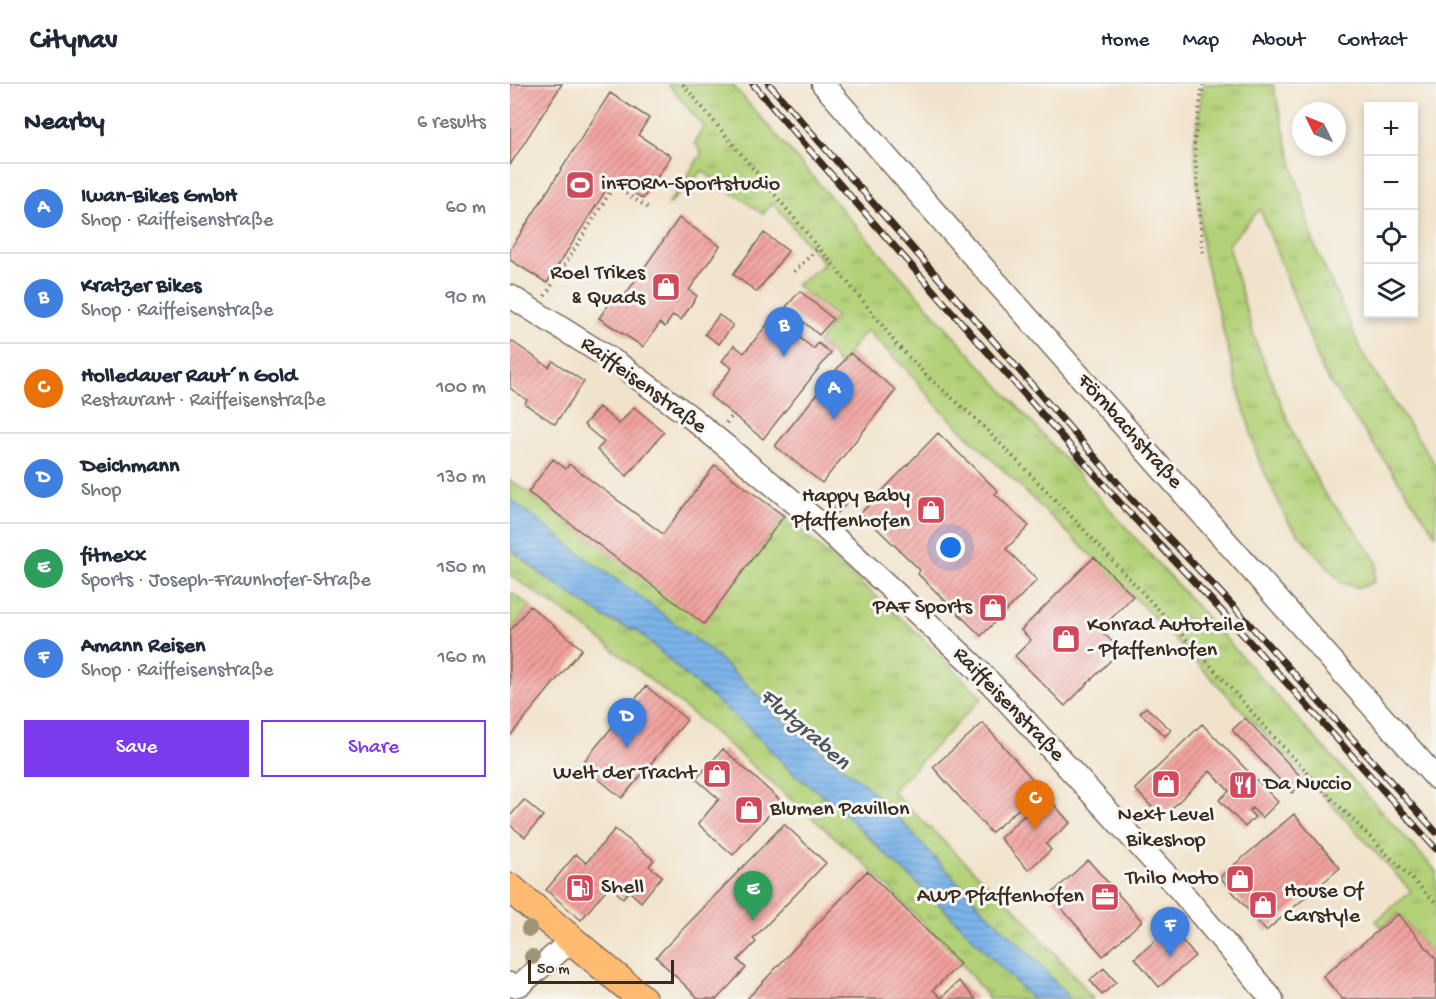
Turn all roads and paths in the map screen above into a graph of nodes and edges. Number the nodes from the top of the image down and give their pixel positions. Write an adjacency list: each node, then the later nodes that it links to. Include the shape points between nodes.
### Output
1 (683, 84): 7 (path)
2 (822, 84): 12 (street, Förnbachstraße)
3 (1203, 84): 8 (path, via 1194,143)
4 (613, 179): 5 (path)
5 (614, 186): 6 (path); 11 (path)
6 (650, 209)
7 (818, 248): 9 (path); 14 (path, via 896,344 1064,509 1331,798)
8 (1203, 253)
9 (794, 272)
10 (510, 296): 11 (street, Raiffeisenstraße)
11 (535, 311): 18 (street, Raiffeisenstraße, via 638,377 688,415 817,521 970,662 1179,890)
12 (1436, 778)
13 (510, 888): 15 (main road)
14 (1436, 903)
15 (578, 945): 16 (street); 17 (main road)
16 (515, 990)
17 (642, 999)
18 (1272, 999)

